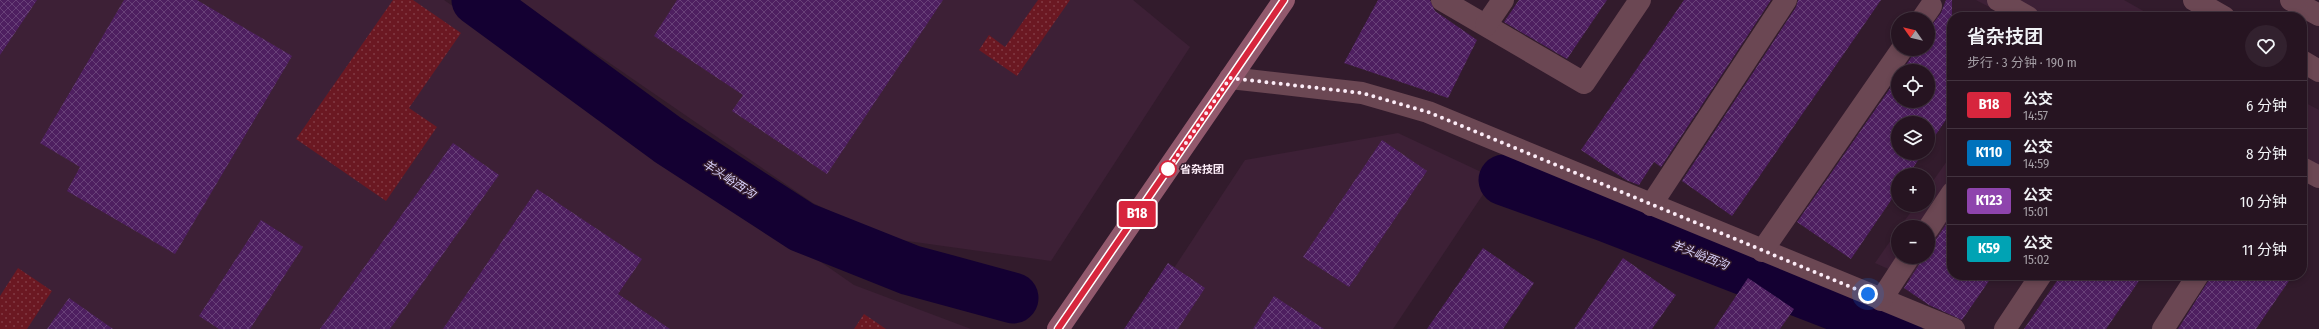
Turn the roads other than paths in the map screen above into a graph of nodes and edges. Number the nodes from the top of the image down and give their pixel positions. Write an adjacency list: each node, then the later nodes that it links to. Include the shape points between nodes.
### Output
1 (1284, 0): 16 (main road)
2 (1442, 0): 12 (street)
3 (1503, 0): 12 (street)
4 (1640, 0): 12 (street, via 1584,83)
5 (1786, 0): 20 (street)
6 (1998, 0): 9 (street)
7 (2194, 0): 10 (street)
8 (2291, 0): 11 (street)
9 (2019, 12)
10 (2215, 12)
11 (2319, 15)
12 (1486, 25)
13 (1897, 56): 22 (street)
14 (2307, 64): 15 (street)
15 (2319, 71)
16 (1230, 78): 20 (street, via 1362,93 1428,112); 27 (main road)
17 (2307, 171): 18 (street)
18 (2319, 178)
19 (1947, 200): 21 (street)
20 (1651, 205): 22 (street)
21 (1934, 220)
22 (1762, 251): 26 (street)
23 (1905, 264): 26 (street)
24 (2038, 280): 29 (street)
25 (2195, 280): 30 (street)
26 (1881, 300): 28 (street)
27 (1058, 329)
28 (1954, 329)
29 (2005, 329)
30 (2163, 329)

